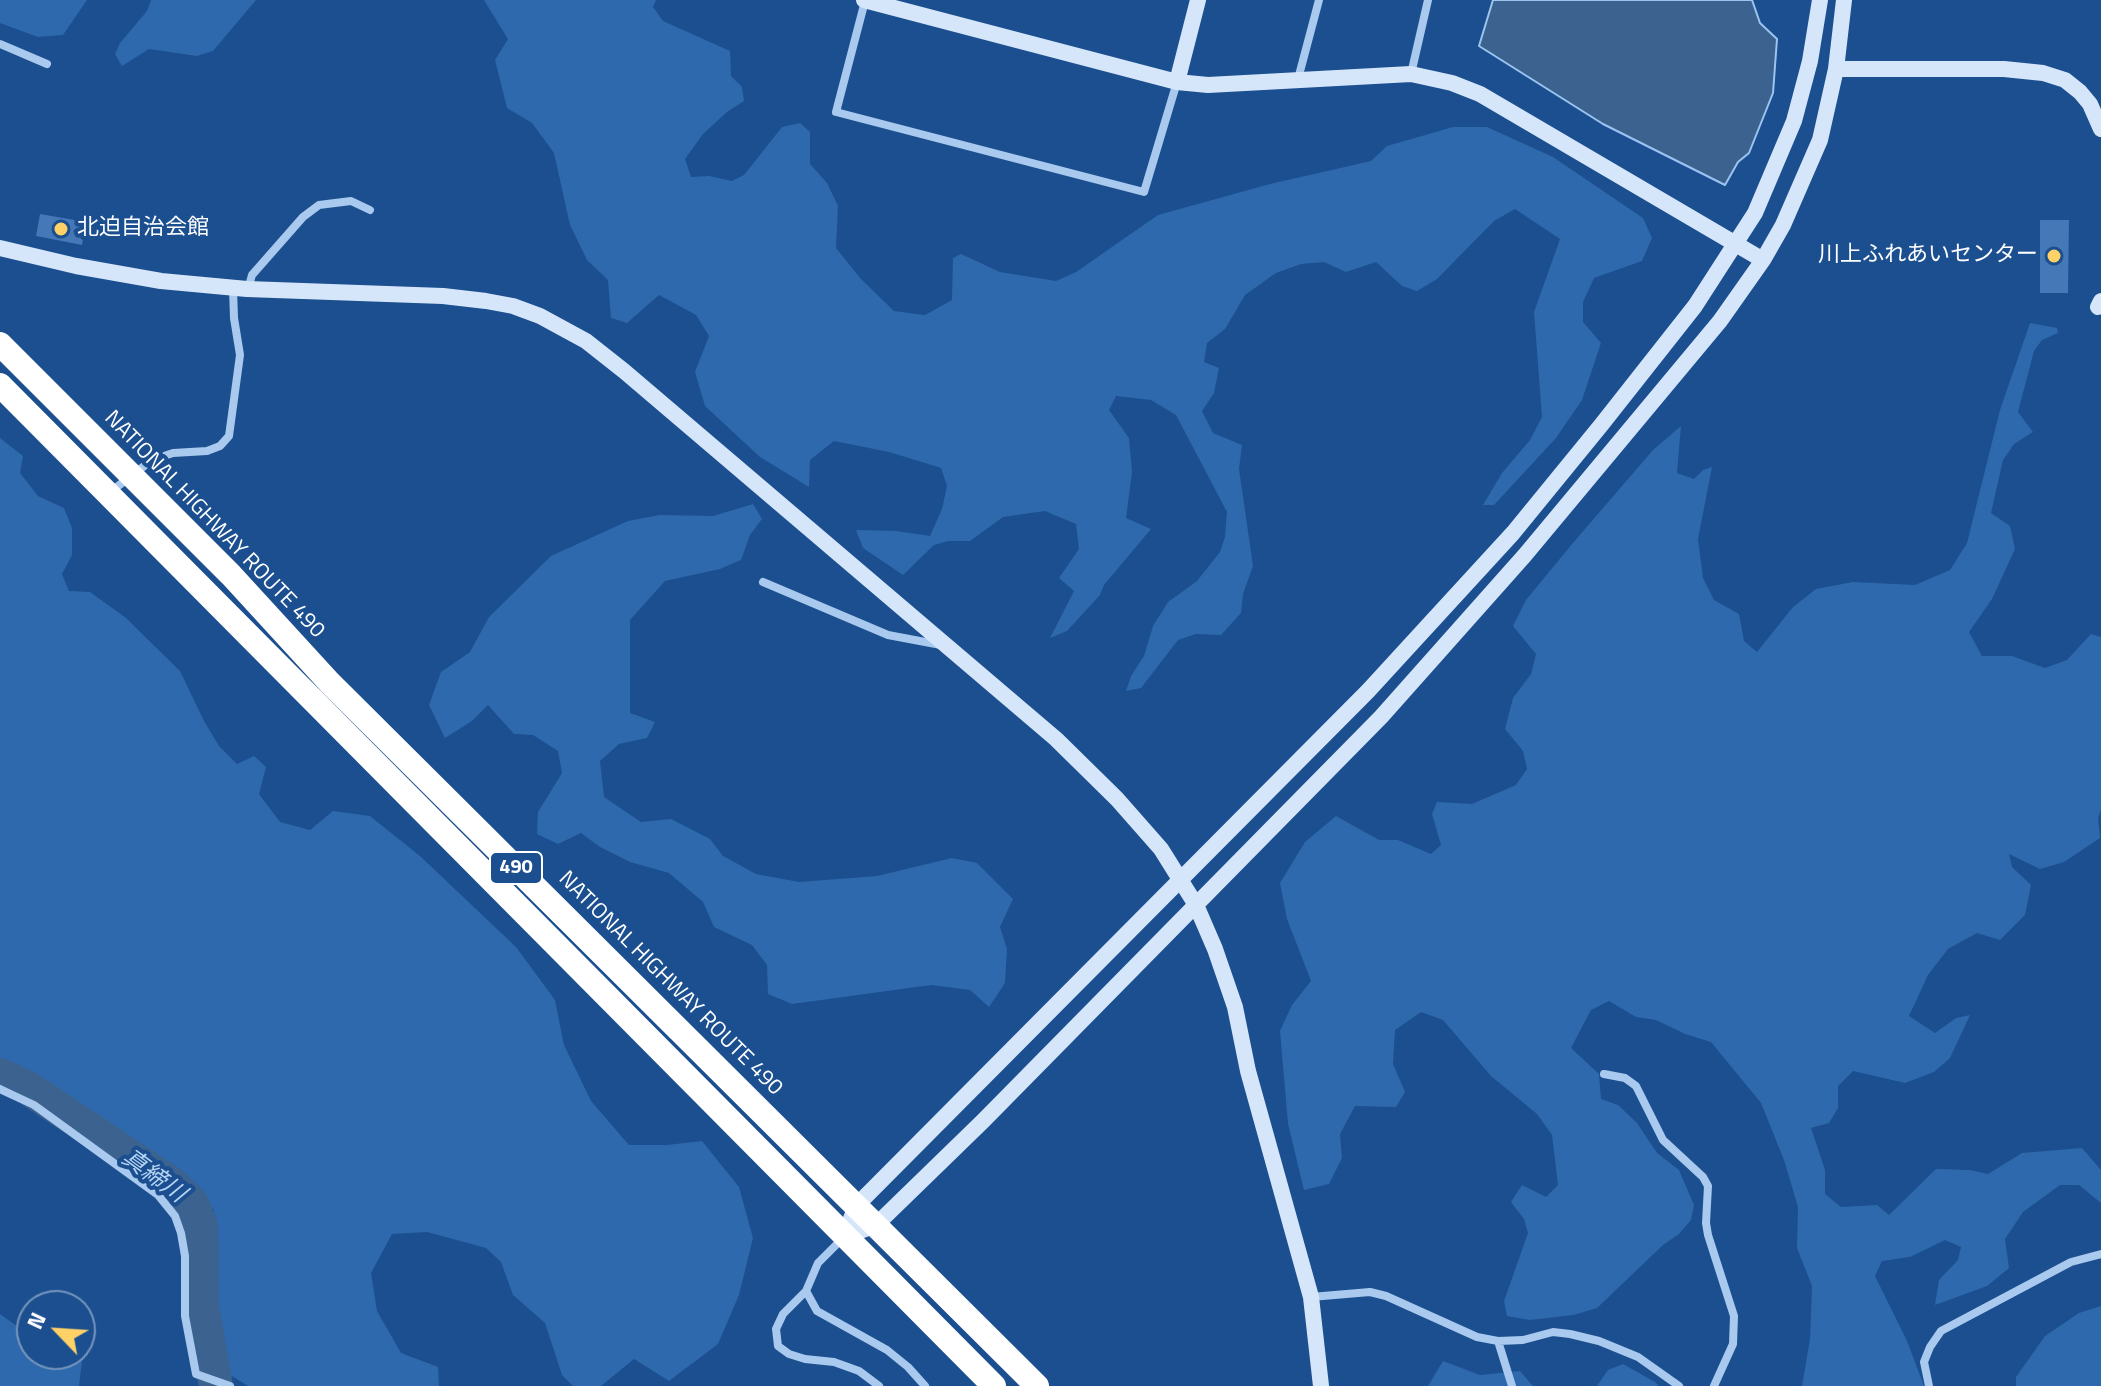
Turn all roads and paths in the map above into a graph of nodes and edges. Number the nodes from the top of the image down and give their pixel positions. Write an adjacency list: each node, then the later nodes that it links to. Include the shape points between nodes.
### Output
1 (865, 0): 12 (street); 12 (street, via 836,112 1144,192)
2 (1198, 0): 12 (street)
3 (1319, 0): 11 (street)
4 (1428, 0): 10 (street)
5 (1820, 0): 15 (street, via 1794,121)
6 (1844, 0): 9 (street)
7 (0, 44): 8 (street)
8 (47, 64)
9 (1836, 69): 13 (street, via 2043,73 2080,92); 17 (street, via 1820,140)
10 (1411, 74): 11 (street); 15 (street, via 1480,94)
11 (1298, 79): 12 (street)
12 (1177, 82)
13 (2101, 129)
14 (370, 210): 18 (street, via 351,201 319,205)
15 (1737, 244): 17 (street); 25 (street, via 1695,306 1513,533 1368,691)
16 (0, 248): 18 (street, via 119,273)
17 (1763, 260): 26 (street, via 1720,321 1515,567 1381,717)
18 (240, 289): 21 (street, via 234,318 240,355 229,436 220,446 173,453); 24 (street, via 443,296 500,303 540,316 586,341 624,371)
19 (0, 344): 21 (highway, NATIONAL HIGHWAY ROUTE 490 / 490)
20 (0, 385): 22 (highway, 490)
21 (130, 475): 22 (street); 29 (highway, NATIONAL HIGHWAY ROUTE 490 / 490, via 330,683)
22 (108, 494): 31 (highway, 490)
23 (763, 582): 24 (street, via 888,635)
24 (946, 646): 25 (street, via 1067,749 1161,849)
25 (1180, 877): 26 (street); 29 (street)
26 (1196, 905): 30 (street); 34 (street, via 1235,1007)
27 (1604, 1074): 44 (street, via 1636,1086 1663,1140 1708,1186 1708,1235 1734,1316 1733,1344)
28 (0, 1089): 36 (street, via 34,1105 112,1161 158,1195 175,1216 185,1256 185,1316 196,1374)
29 (856, 1206): 30 (highway, NATIONAL HIGHWAY ROUTE 490 / 490); 31 (street)
30 (876, 1225): 31 (street); 40 (highway, NATIONAL HIGHWAY ROUTE 490 / 490)
31 (844, 1237): 33 (street, via 818,1263); 39 (highway, 490)
32 (2101, 1254): 45 (street, via 2071,1262 1941,1331 1924,1362)
33 (806, 1291): 37 (street, via 783,1314 776,1329 778,1346 805,1359 859,1371); 38 (street, via 817,1311 887,1350)
34 (1311, 1297): 35 (street, via 1370,1292); 41 (street)
35 (1498, 1341): 42 (street); 43 (street, via 1553,1332 1599,1341 1638,1357)
36 (229, 1386)
37 (879, 1386)
38 (925, 1386)
39 (994, 1386)
40 (1037, 1386)
41 (1321, 1386)
42 (1512, 1386)
43 (1679, 1386)
44 (1714, 1386)
45 (1929, 1386)

